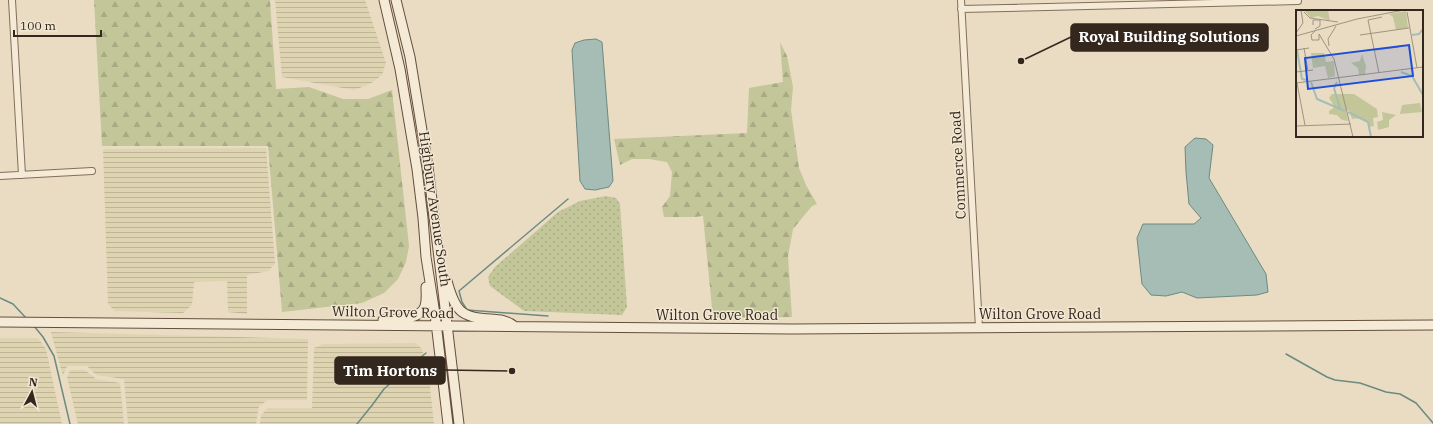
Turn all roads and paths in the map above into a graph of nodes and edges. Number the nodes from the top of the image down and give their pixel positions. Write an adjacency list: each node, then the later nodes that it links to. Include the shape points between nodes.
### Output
1 (12, 0): 8 (street)
2 (384, 0): 11 (main road, Highbury Avenue South, via 407,105)
3 (396, 0): 10 (main road, Highbury Avenue South, via 415,83)
4 (961, 0): 6 (street, Commerce Road)
5 (1298, 1): 6 (street)
6 (961, 9): 18 (street, Commerce Road)
7 (92, 171): 8 (street)
8 (22, 175): 9 (street)
9 (0, 176)
10 (440, 256): 16 (main road, Highbury Avenue South); 17 (main road, via 454,302 459,309 474,318 501,320)
11 (426, 257): 13 (main road, via 426,300 421,313 408,318); 15 (main road, Highbury Avenue South)
12 (0, 322): 13 (main road, Wilton Grove Road)
13 (324, 325): 15 (main road, Wilton Grove Road)
14 (1433, 325): 18 (main road, Wilton Grove Road)
15 (436, 327): 16 (main road, Wilton Grove Road); 19 (main road, Highbury Avenue South)
16 (448, 327): 17 (main road, Wilton Grove Road); 20 (main road, Highbury Avenue South)
17 (516, 327): 18 (main road, Wilton Grove Road)
18 (979, 328)
19 (448, 424)
20 (460, 424)

